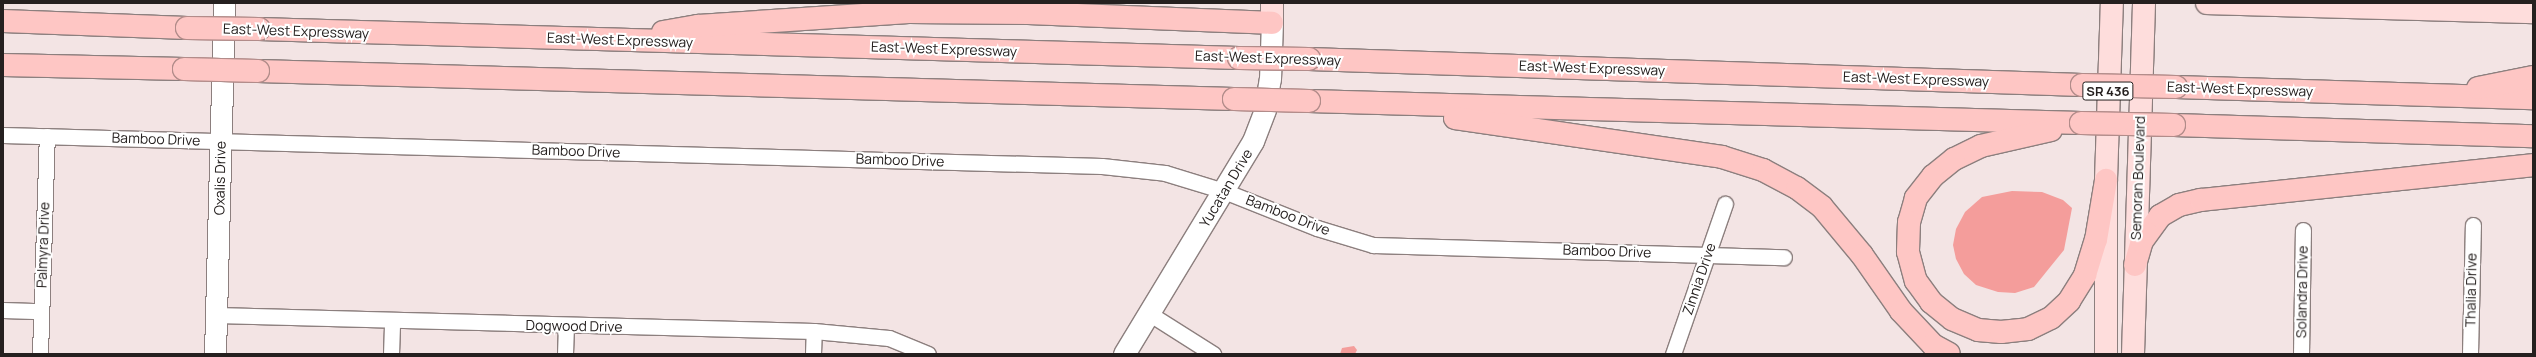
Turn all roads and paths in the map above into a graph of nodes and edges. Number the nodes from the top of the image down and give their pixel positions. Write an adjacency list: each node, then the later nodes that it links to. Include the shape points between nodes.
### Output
1 (224, 3): 18 (street, Oxalis Drive)
2 (2112, 3): 20 (main road, SR 436)
3 (2144, 3): 27 (main road, Semoran Boulevard / SR 436)
4 (2207, 3): 5 (main road)
5 (2533, 12)
6 (1272, 13): 8 (highway, via 909,12 698,26); 21 (street, Yucatan Drive, via 1270,79 1265,109 1253,141)
7 (3, 21): 8 (highway, East-West Expressway, bridge)
8 (616, 40): 11 (highway, East-West Expressway, bridge)
9 (3, 65): 13 (highway, bridge)
10 (2533, 77): 11 (highway)
11 (2452, 95): 12 (highway, East-West Expressway)
12 (2533, 98)
13 (1341, 102): 14 (highway); 44 (highway, via 1605,138 1722,157 1763,170 1797,188 1822,207 1862,255 1901,311 1933,345)
14 (2081, 123): 17 (highway, bridge); 20 (highway, via 1981,146 1954,159 1933,176 1916,198 1909,222 1908,252 1916,281 1931,302 1952,319 1978,330 2002,332 2028,329 2051,318 2069,301 2085,275 2096,240)
15 (3, 135): 16 (street, Bamboo Drive)
16 (47, 136): 18 (street, Bamboo Drive); 29 (street, Palmyra Drive)
17 (2533, 136)
18 (221, 141): 21 (street, Bamboo Drive, via 1102,166 1165,173); 31 (street, Oxalis Drive)
19 (2533, 165): 27 (highway, via 2200,200 2179,205 2160,216 2142,240)
20 (2106, 180): 45 (main road, SR 436)
21 (1224, 191): 25 (street, Bamboo Drive, via 1317,228 1373,244); 30 (street, Yucatan Drive)
22 (1725, 204): 25 (street, Zinnia Drive)
23 (2473, 225): 48 (street, Thalia Drive)
24 (2303, 230): 47 (street, Solandra Drive)
25 (1708, 254): 26 (street, Bamboo Drive); 43 (street, Zinnia Drive)
26 (1784, 256)
27 (2135, 265): 46 (main road, Semoran Boulevard / SR 436)
28 (3, 310): 29 (street)
29 (41, 311): 35 (street, Palmyra Drive)
30 (1150, 314): 41 (street, Yucatan Drive); 42 (street)
31 (216, 315): 32 (street, Dogwood Drive); 36 (street, Oxalis Drive)
32 (392, 321): 33 (street, Dogwood Drive); 37 (street)
33 (566, 326): 34 (street, Dogwood Drive); 38 (street)
34 (814, 331): 39 (street); 40 (street, Dogwood Drive, via 889,338)
35 (40, 354)
36 (215, 354)
37 (391, 354)
38 (565, 354)
39 (813, 354)
40 (928, 354)
41 (1124, 354)
42 (1213, 354)
43 (1673, 354)
44 (1949, 354)
45 (2106, 354)
46 (2133, 354)
47 (2301, 354)
48 (2470, 354)

